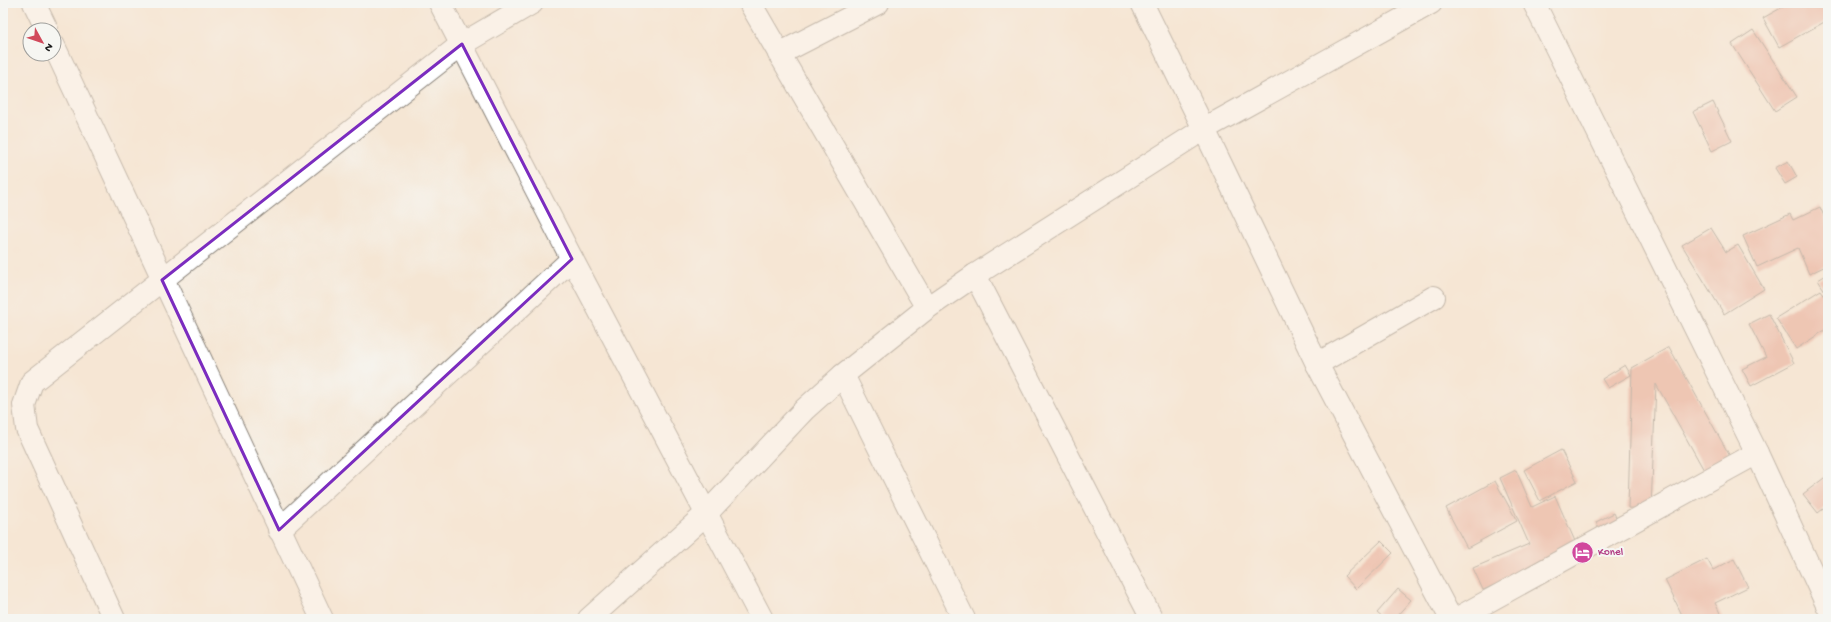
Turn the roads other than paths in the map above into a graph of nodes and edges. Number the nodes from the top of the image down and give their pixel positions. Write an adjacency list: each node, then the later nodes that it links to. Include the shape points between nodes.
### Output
1 (34, 3): 9 (street)
2 (440, 3): 10 (street)
3 (532, 3): 10 (street)
4 (750, 3): 11 (street)
5 (878, 3): 11 (street)
6 (1142, 3): 13 (street)
7 (1431, 3): 13 (street)
8 (1534, 3): 21 (street)
9 (43, 22)
10 (462, 44): 14 (street); 16 (street)
11 (779, 54): 18 (street)
12 (61, 62): 16 (street)
13 (1204, 129): 15 (street); 19 (street)
14 (572, 260): 22 (street); 23 (street)
15 (975, 275): 18 (street); 30 (street)
16 (162, 280): 23 (street); 25 (street, via 32,382 24,405 27,429)
17 (1434, 297): 19 (street)
18 (927, 308): 20 (street)
19 (1317, 364): 31 (street)
20 (843, 375): 22 (street, via 805,409); 29 (street)
21 (1756, 453): 24 (street); 32 (street)
22 (707, 513): 27 (street); 28 (street)
23 (279, 530): 26 (street)
24 (1828, 607)
25 (114, 619)
26 (322, 619)
27 (589, 619)
28 (762, 619)
29 (964, 619)
30 (1152, 619)
31 (1452, 619)
32 (1456, 619)

